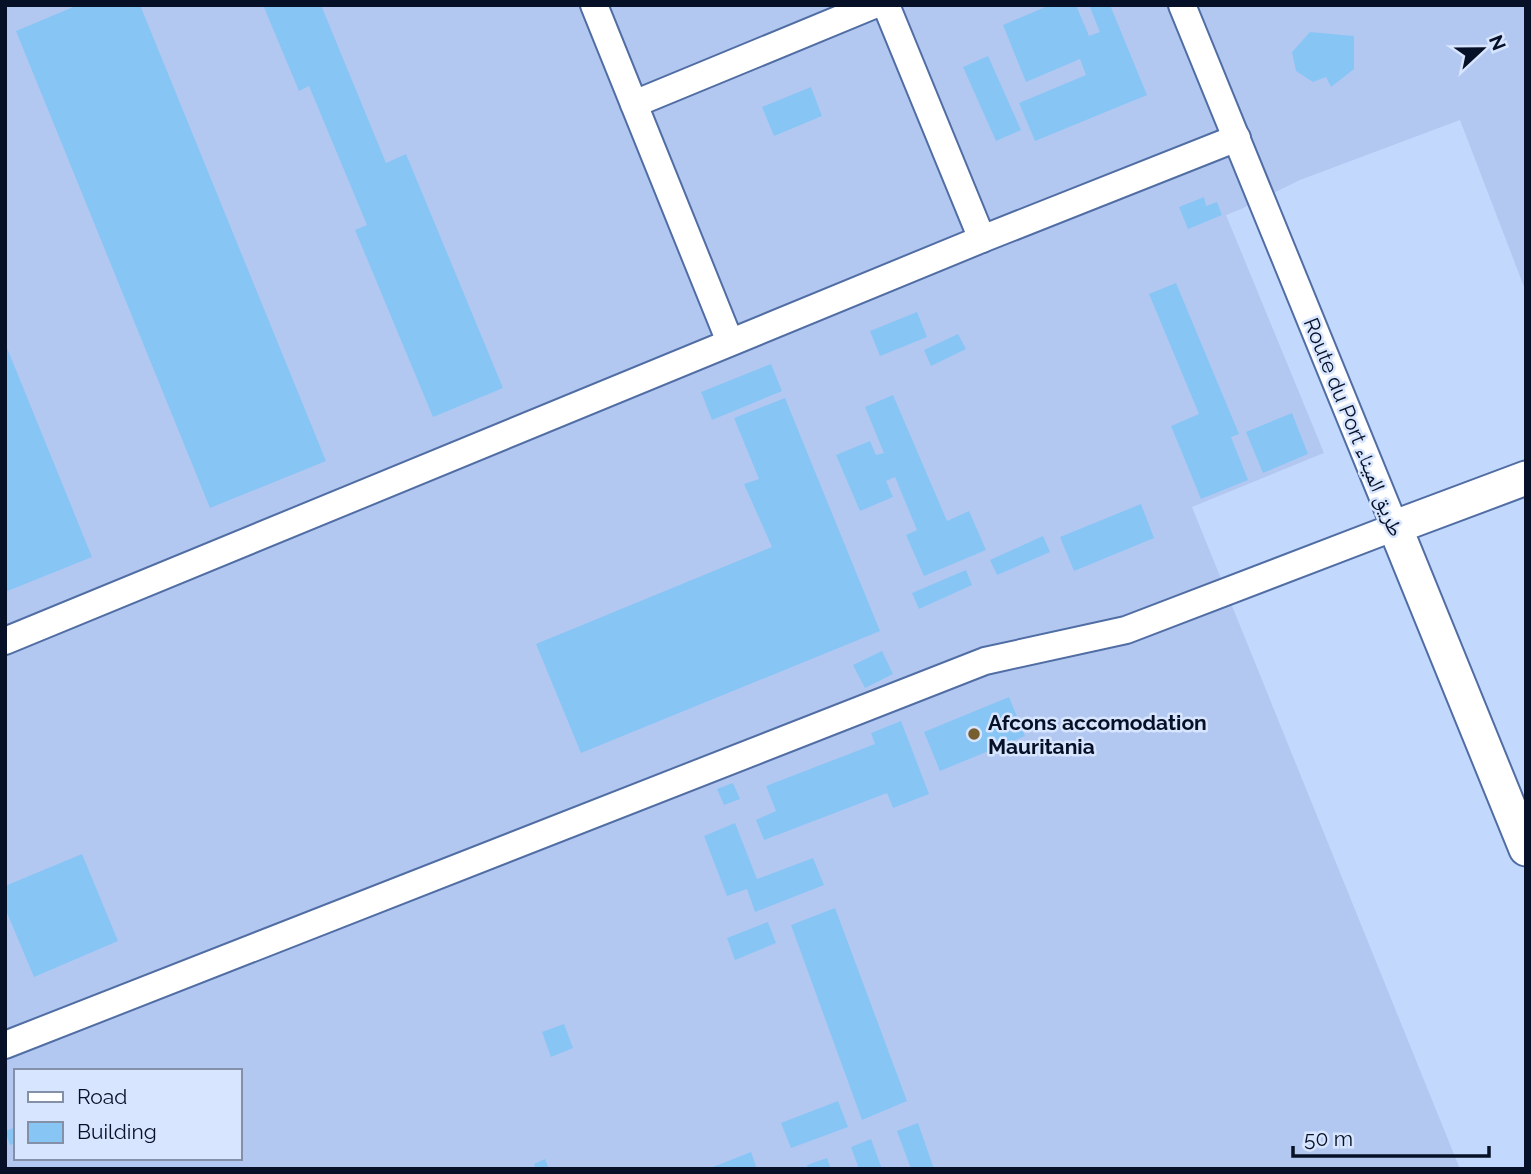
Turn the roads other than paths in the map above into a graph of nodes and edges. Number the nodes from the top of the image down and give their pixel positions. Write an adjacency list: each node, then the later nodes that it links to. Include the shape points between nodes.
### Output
1 (594, 5): 5 (street)
2 (874, 5): 5 (street)
3 (886, 5): 7 (street)
4 (1182, 5): 6 (street, Route du Port طريق الميناء)
5 (634, 104): 8 (street)
6 (1237, 138): 7 (street); 10 (street, Route du Port طريق الميناء)
7 (982, 239): 8 (street)
8 (730, 342): 11 (street)
9 (1526, 478): 10 (main road)
10 (1395, 527): 12 (main road, Route du Port طريق الميناء); 13 (street, via 1126,630 985,661)
11 (5, 641)
12 (1526, 849)
13 (5, 1045)

